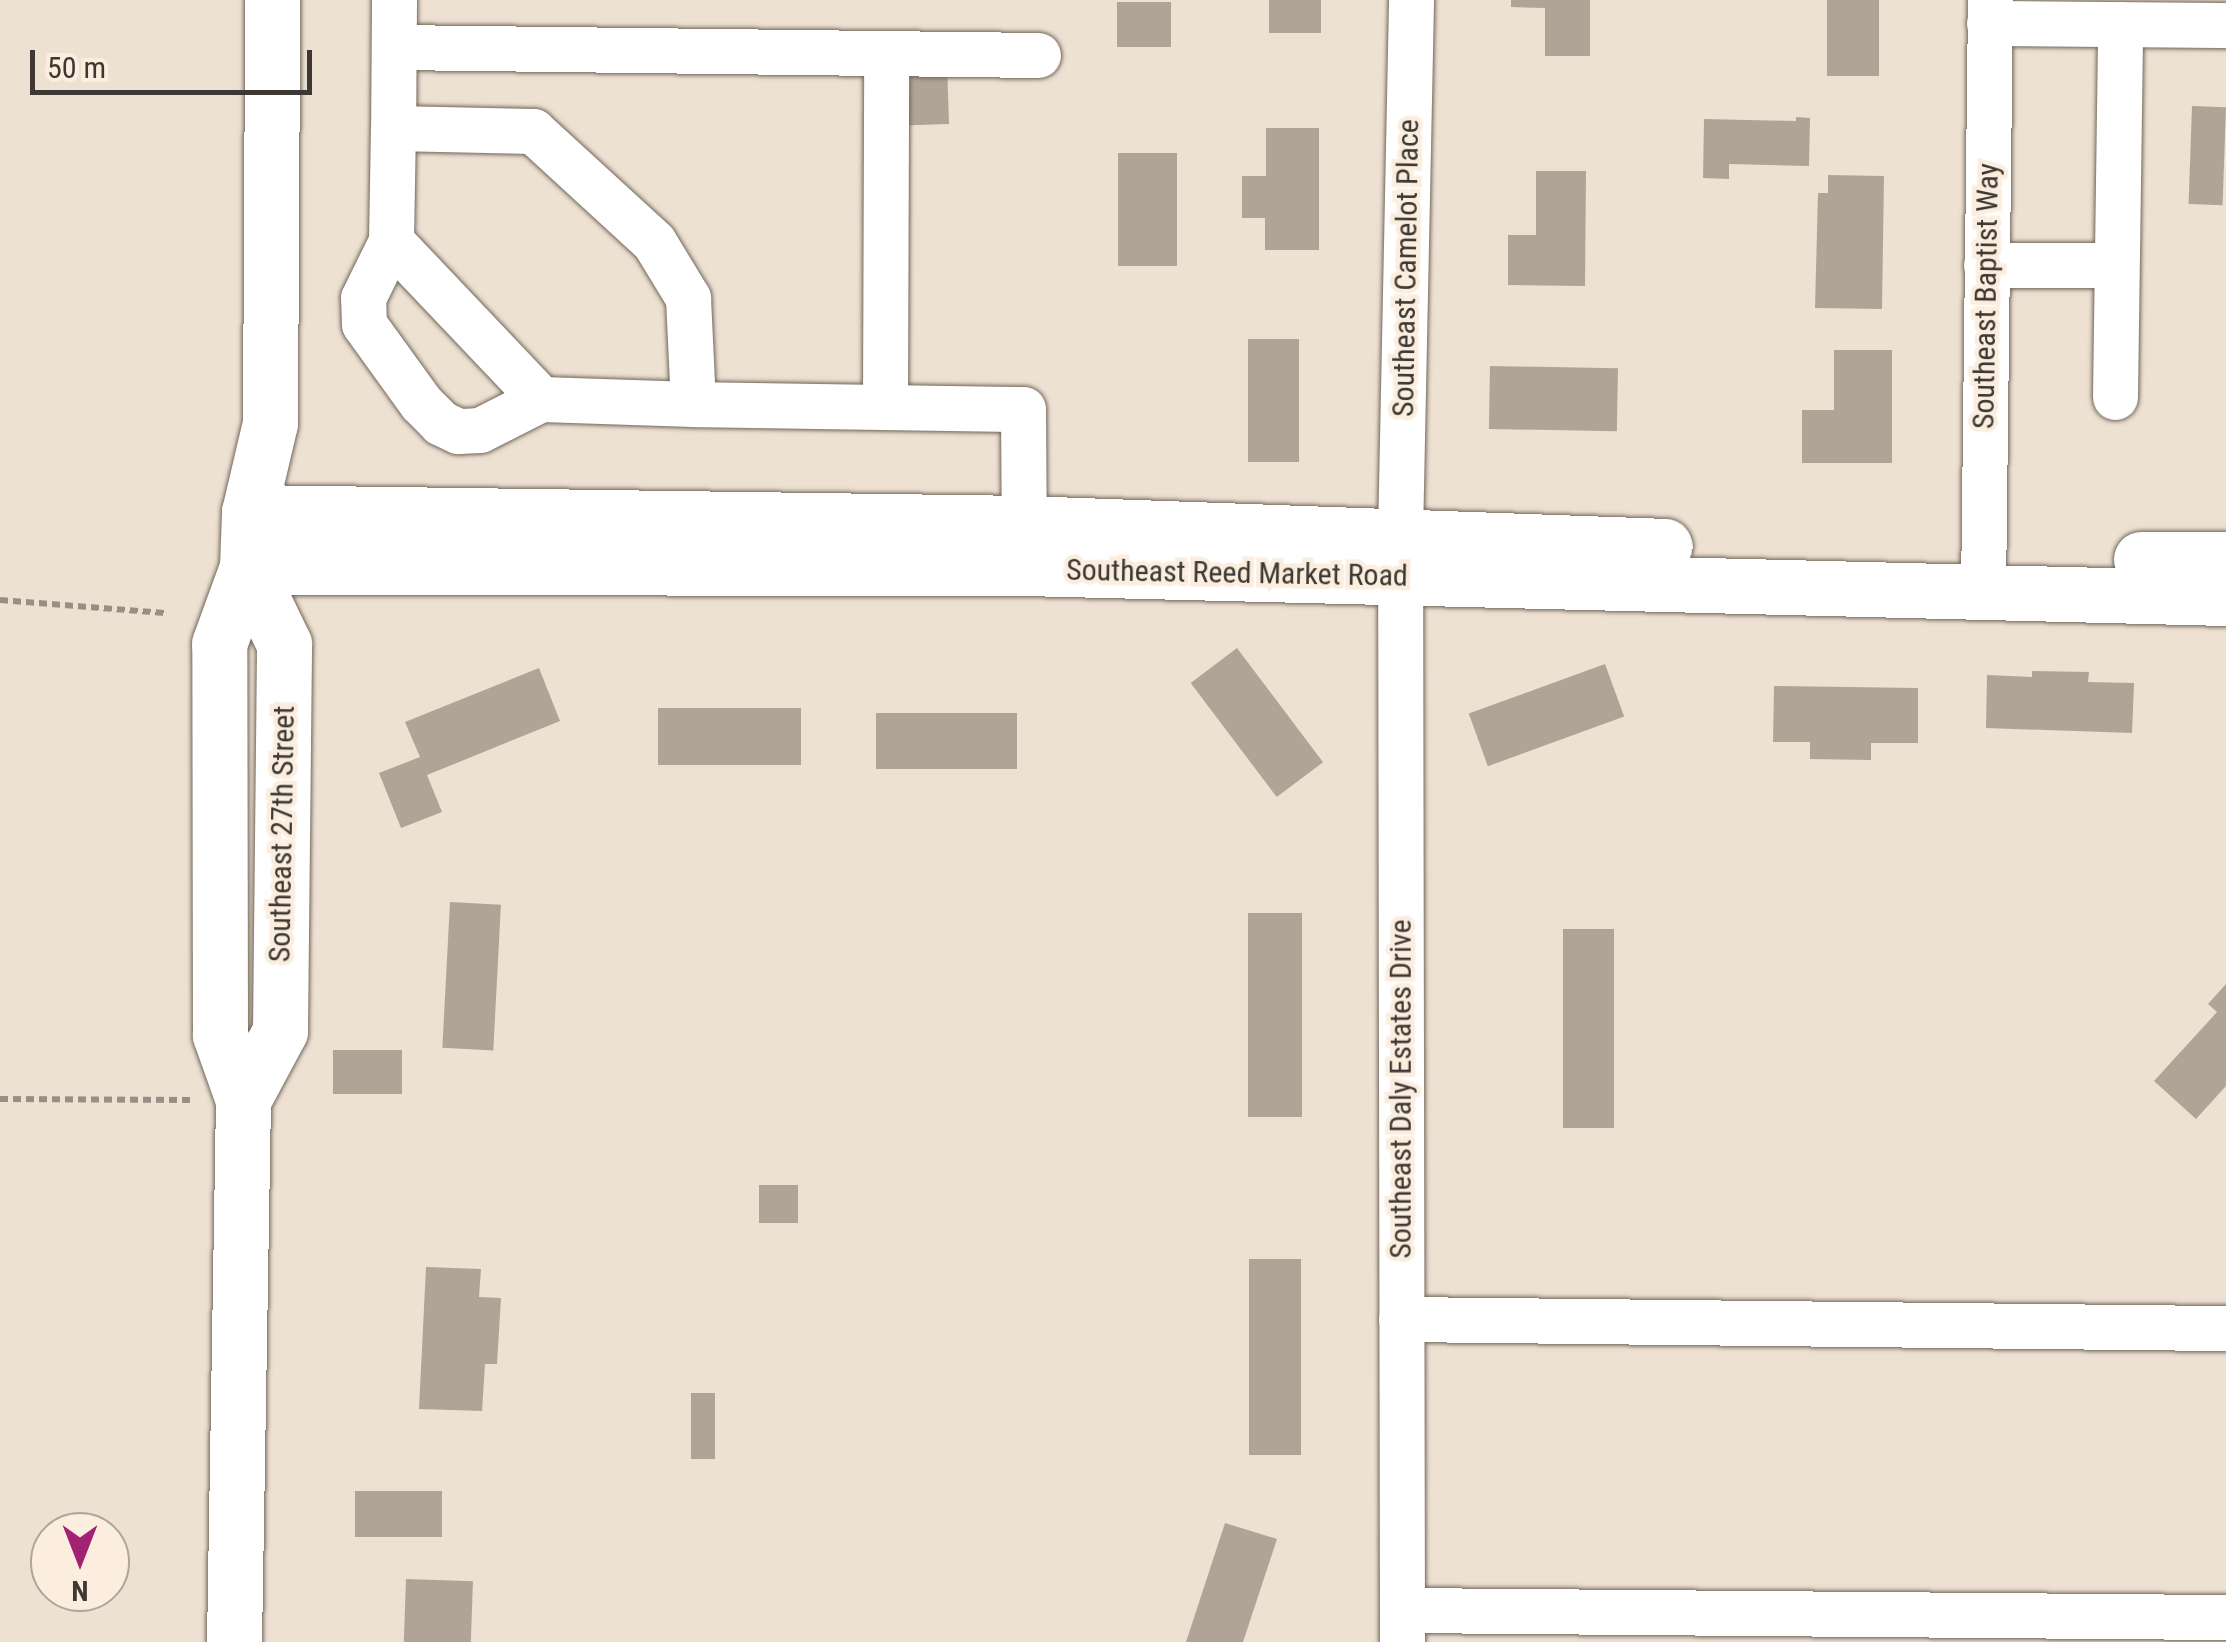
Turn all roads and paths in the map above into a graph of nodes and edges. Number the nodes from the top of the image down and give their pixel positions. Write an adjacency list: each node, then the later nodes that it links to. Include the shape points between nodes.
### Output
1 (236, 0): 19 (main road, Southeast 27th Street, via 232,422)
2 (272, 0): 19 (main road, Southeast 27th Street, via 270,423)
3 (394, 0): 8 (street)
4 (1411, 0): 21 (street, Southeast Camelot Place)
5 (1989, 12): 6 (street); 13 (street, Southeast Baptist Way)
6 (2120, 24): 7 (street); 14 (street)
7 (2226, 25)
8 (394, 47): 9 (street); 11 (street)
9 (886, 53): 10 (street); 18 (street)
10 (1038, 55)
11 (393, 128): 12 (street); 17 (street, via 533,131 641,230 688,298)
12 (391, 241): 16 (street); 16 (street, via 364,298 364,324 421,403 458,431 480,430)
13 (1986, 265): 14 (street); 24 (street, Southeast Baptist Way)
14 (2116, 265): 15 (street)
15 (2114, 396)
16 (541, 399): 17 (street)
17 (693, 404): 18 (street)
18 (885, 407): 20 (street, via 1023,408)
19 (249, 512): 20 (main road, Southeast Reed Market Road); 23 (main road, Southeast 27th Street)
20 (1024, 546): 21 (main road, Southeast Reed Market Road); 23 (main road, Southeast Reed Market Road)
21 (1400, 556): 24 (main road, Southeast Reed Market Road); 30 (street, Southeast Daly Estates Drive)
22 (2226, 559): 24 (main road, Southeast Reed Market Road)
23 (247, 567): 29 (main road, Southeast 27th Street, via 219,644 220,1034)
24 (1983, 575): 25 (main road, Southeast Reed Market Road)
25 (2226, 598)
26 (0, 600): 27 (path)
27 (164, 613)
28 (0, 1099): 29 (path)
29 (242, 1100): 34 (main road, Southeast 27th Street)
30 (1402, 1319): 31 (street); 33 (street, Southeast Daly Estates Drive)
31 (2226, 1328)
32 (2226, 1617): 33 (street)
33 (1402, 1626)
34 (234, 1642)

